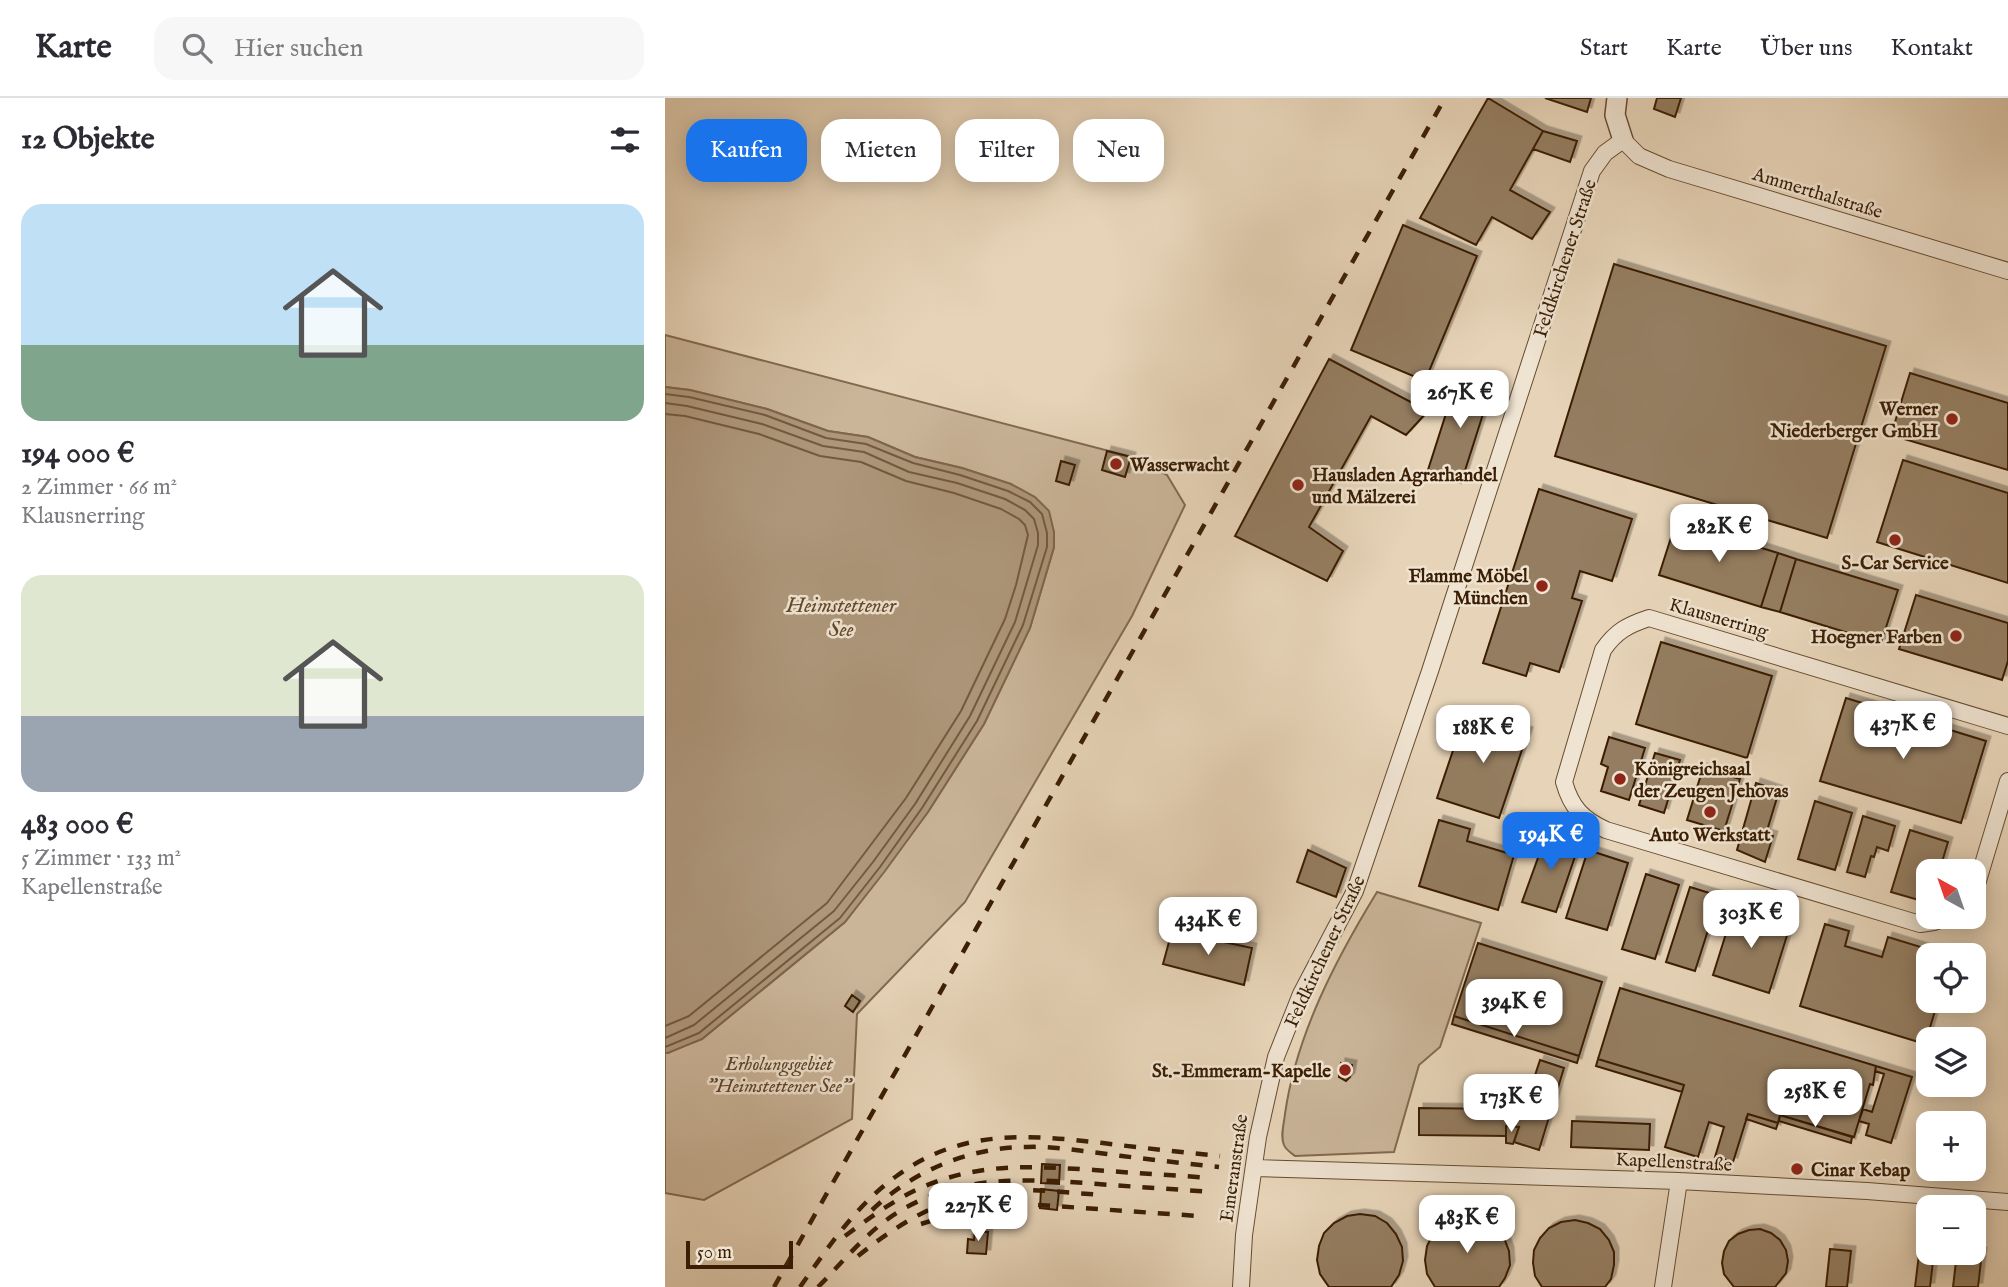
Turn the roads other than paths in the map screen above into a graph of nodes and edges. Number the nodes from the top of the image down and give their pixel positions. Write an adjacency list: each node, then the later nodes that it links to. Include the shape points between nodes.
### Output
1 (1617, 98): 2 (street, via 1615,116)
2 (1623, 140): 3 (street, Ammerthalstraße, via 1639,156 1669,169); 8 (street, Feldkirchener Straße, via 1598,160 1592,171 1355,891 1301,994)
3 (2008, 271)
4 (2008, 726): 7 (street, Klausnerring, via 1649,618 1626,626 1604,650 1565,782 1569,799 1588,822)
5 (2008, 781): 6 (street)
6 (1985, 859)
7 (1916, 923)
8 (1276, 1057): 9 (street, Emeranstraße)
9 (1254, 1168): 10 (street, Kapellenstraße); 12 (street, Emeranstraße)
10 (1679, 1181): 11 (street, Kapellenstraße); 13 (street)
11 (2008, 1202)
12 (1241, 1287)
13 (1663, 1287)

